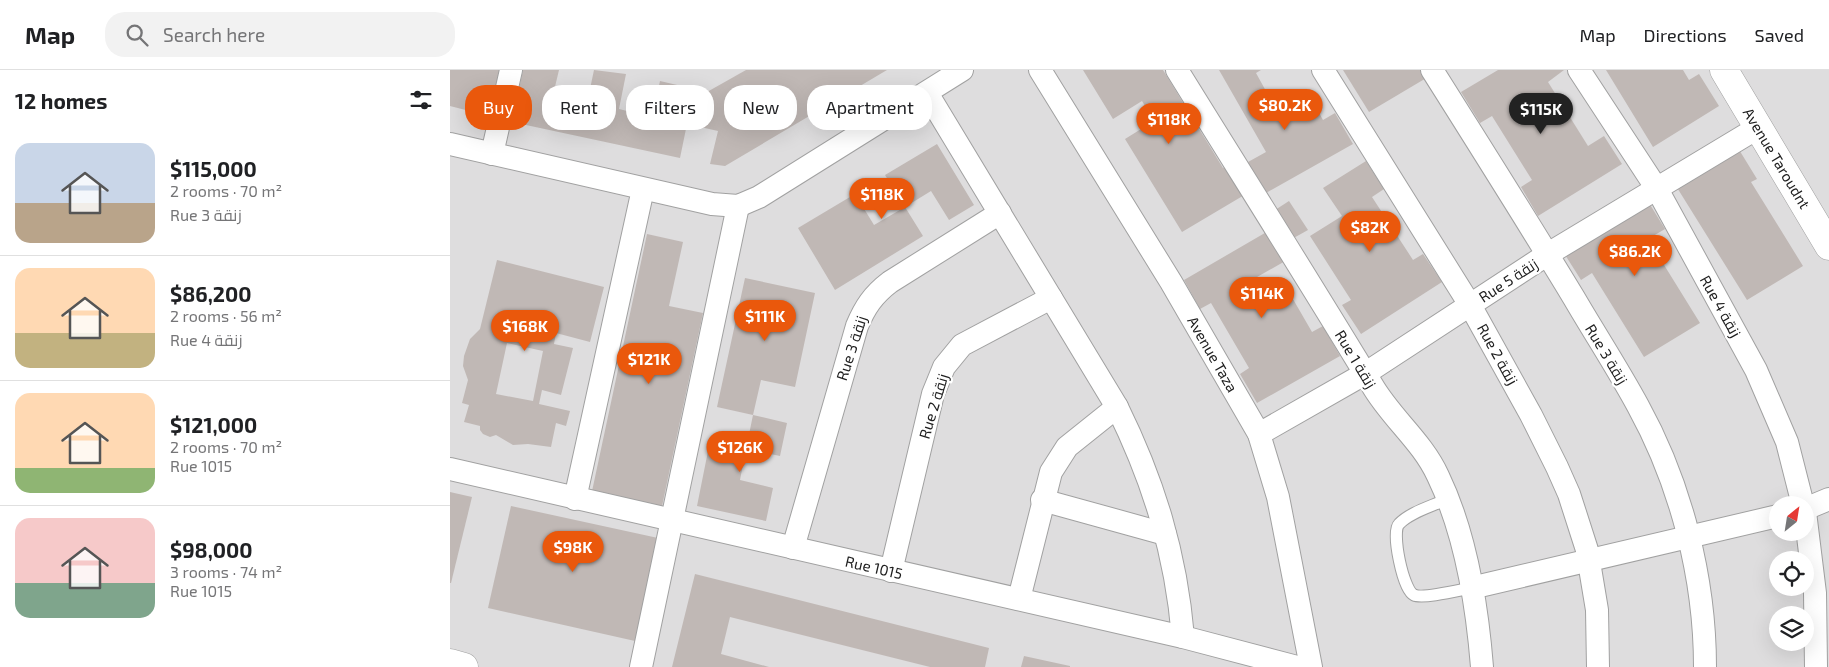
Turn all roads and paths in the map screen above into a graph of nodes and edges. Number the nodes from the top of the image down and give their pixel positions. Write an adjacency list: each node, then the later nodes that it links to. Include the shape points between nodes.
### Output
1 (511, 70): 14 (street)
2 (962, 70): 9 (street)
3 (1040, 70): 25 (street, Avenue Taza, via 1171,282)
4 (1177, 70): 23 (street, Rue 1 زنقة)
5 (1323, 70): 22 (street, Rue 2 زنقة)
6 (1432, 70): 20 (street, Rue 3 زنقة)
7 (1578, 70): 16 (street, Rue 4 زنقة)
8 (1724, 70): 11 (street, Avenue Taroudnt)
9 (932, 89)
10 (932, 103): 18 (street)
11 (1759, 127): 16 (street, Rue 5 زنقة); 19 (street, Avenue Taroudnt)
12 (867, 130): 17 (street, via 759,197)
13 (451, 148): 14 (street)
14 (492, 154): 15 (street)
15 (643, 189): 17 (street, via 712,204); 28 (street)
16 (1657, 189): 20 (street, Rue 5 زنقة); 27 (street, Rue 4 زنقة, via 1756,370 1787,442)
17 (738, 206): 34 (street)
18 (1000, 213): 21 (street); 38 (street, Rue 3 زنقة, via 890,282 864,308 856,326)
19 (1829, 246)
20 (1548, 254): 22 (street, Rue 5 زنقة); 36 (street, Rue 3 زنقة, via 1638,406 1671,480)
21 (1051, 298): 24 (street); 40 (street, Rue 2 زنقة, via 962,345 944,367 933,394)
22 (1470, 305): 23 (street, Rue 5 زنقة); 39 (street, Rue 2 زنقة, via 1557,467 1579,522)
23 (1366, 373): 25 (street, Rue 5 زنقة); 29 (street, Rue 1 زنقة, via 1379,396 1426,454)
24 (1118, 407): 31 (street, via 1067,447 1051,472); 35 (street, via 1140,454)
25 (1259, 434): 48 (street, Avenue Taza, via 1282,515)
26 (450, 469): 28 (street, Rue 1015)
27 (1801, 496)
28 (576, 499): 34 (street, Rue 1015)
29 (1447, 499): 41 (street, Rue 1 زنقة); 41 (lane, via 1397,526 1395,535 1406,585 1418,596)
30 (1829, 499): 32 (street)
31 (1042, 500): 35 (street); 42 (street)
32 (1814, 506)
33 (1769, 518): 36 (street)
34 (670, 521): 38 (street, Rue 1015); 46 (street)
35 (1165, 534): 43 (street, via 1176,579)
36 (1688, 538): 39 (street); 51 (street, Rue 3 زنقة, via 1701,598)
37 (1809, 541): 52 (street, via 1815,593)
38 (793, 548): 40 (street, Rue 1015)
39 (1589, 560): 41 (street); 50 (street, Rue 2 زنقة, via 1597,610)
40 (891, 571): 42 (street, Rue 1015)
41 (1471, 588): 49 (street, Rue 1 زنقة)
42 (1019, 599): 43 (street, Rue 1015)
43 (1183, 637): 47 (street, Rue 1015)
44 (450, 664): 45 (street)
45 (464, 667)
46 (641, 667)
47 (1297, 667)
48 (1311, 667)
49 (1482, 667)
50 (1598, 667)
51 (1705, 667)
52 (1816, 667)

